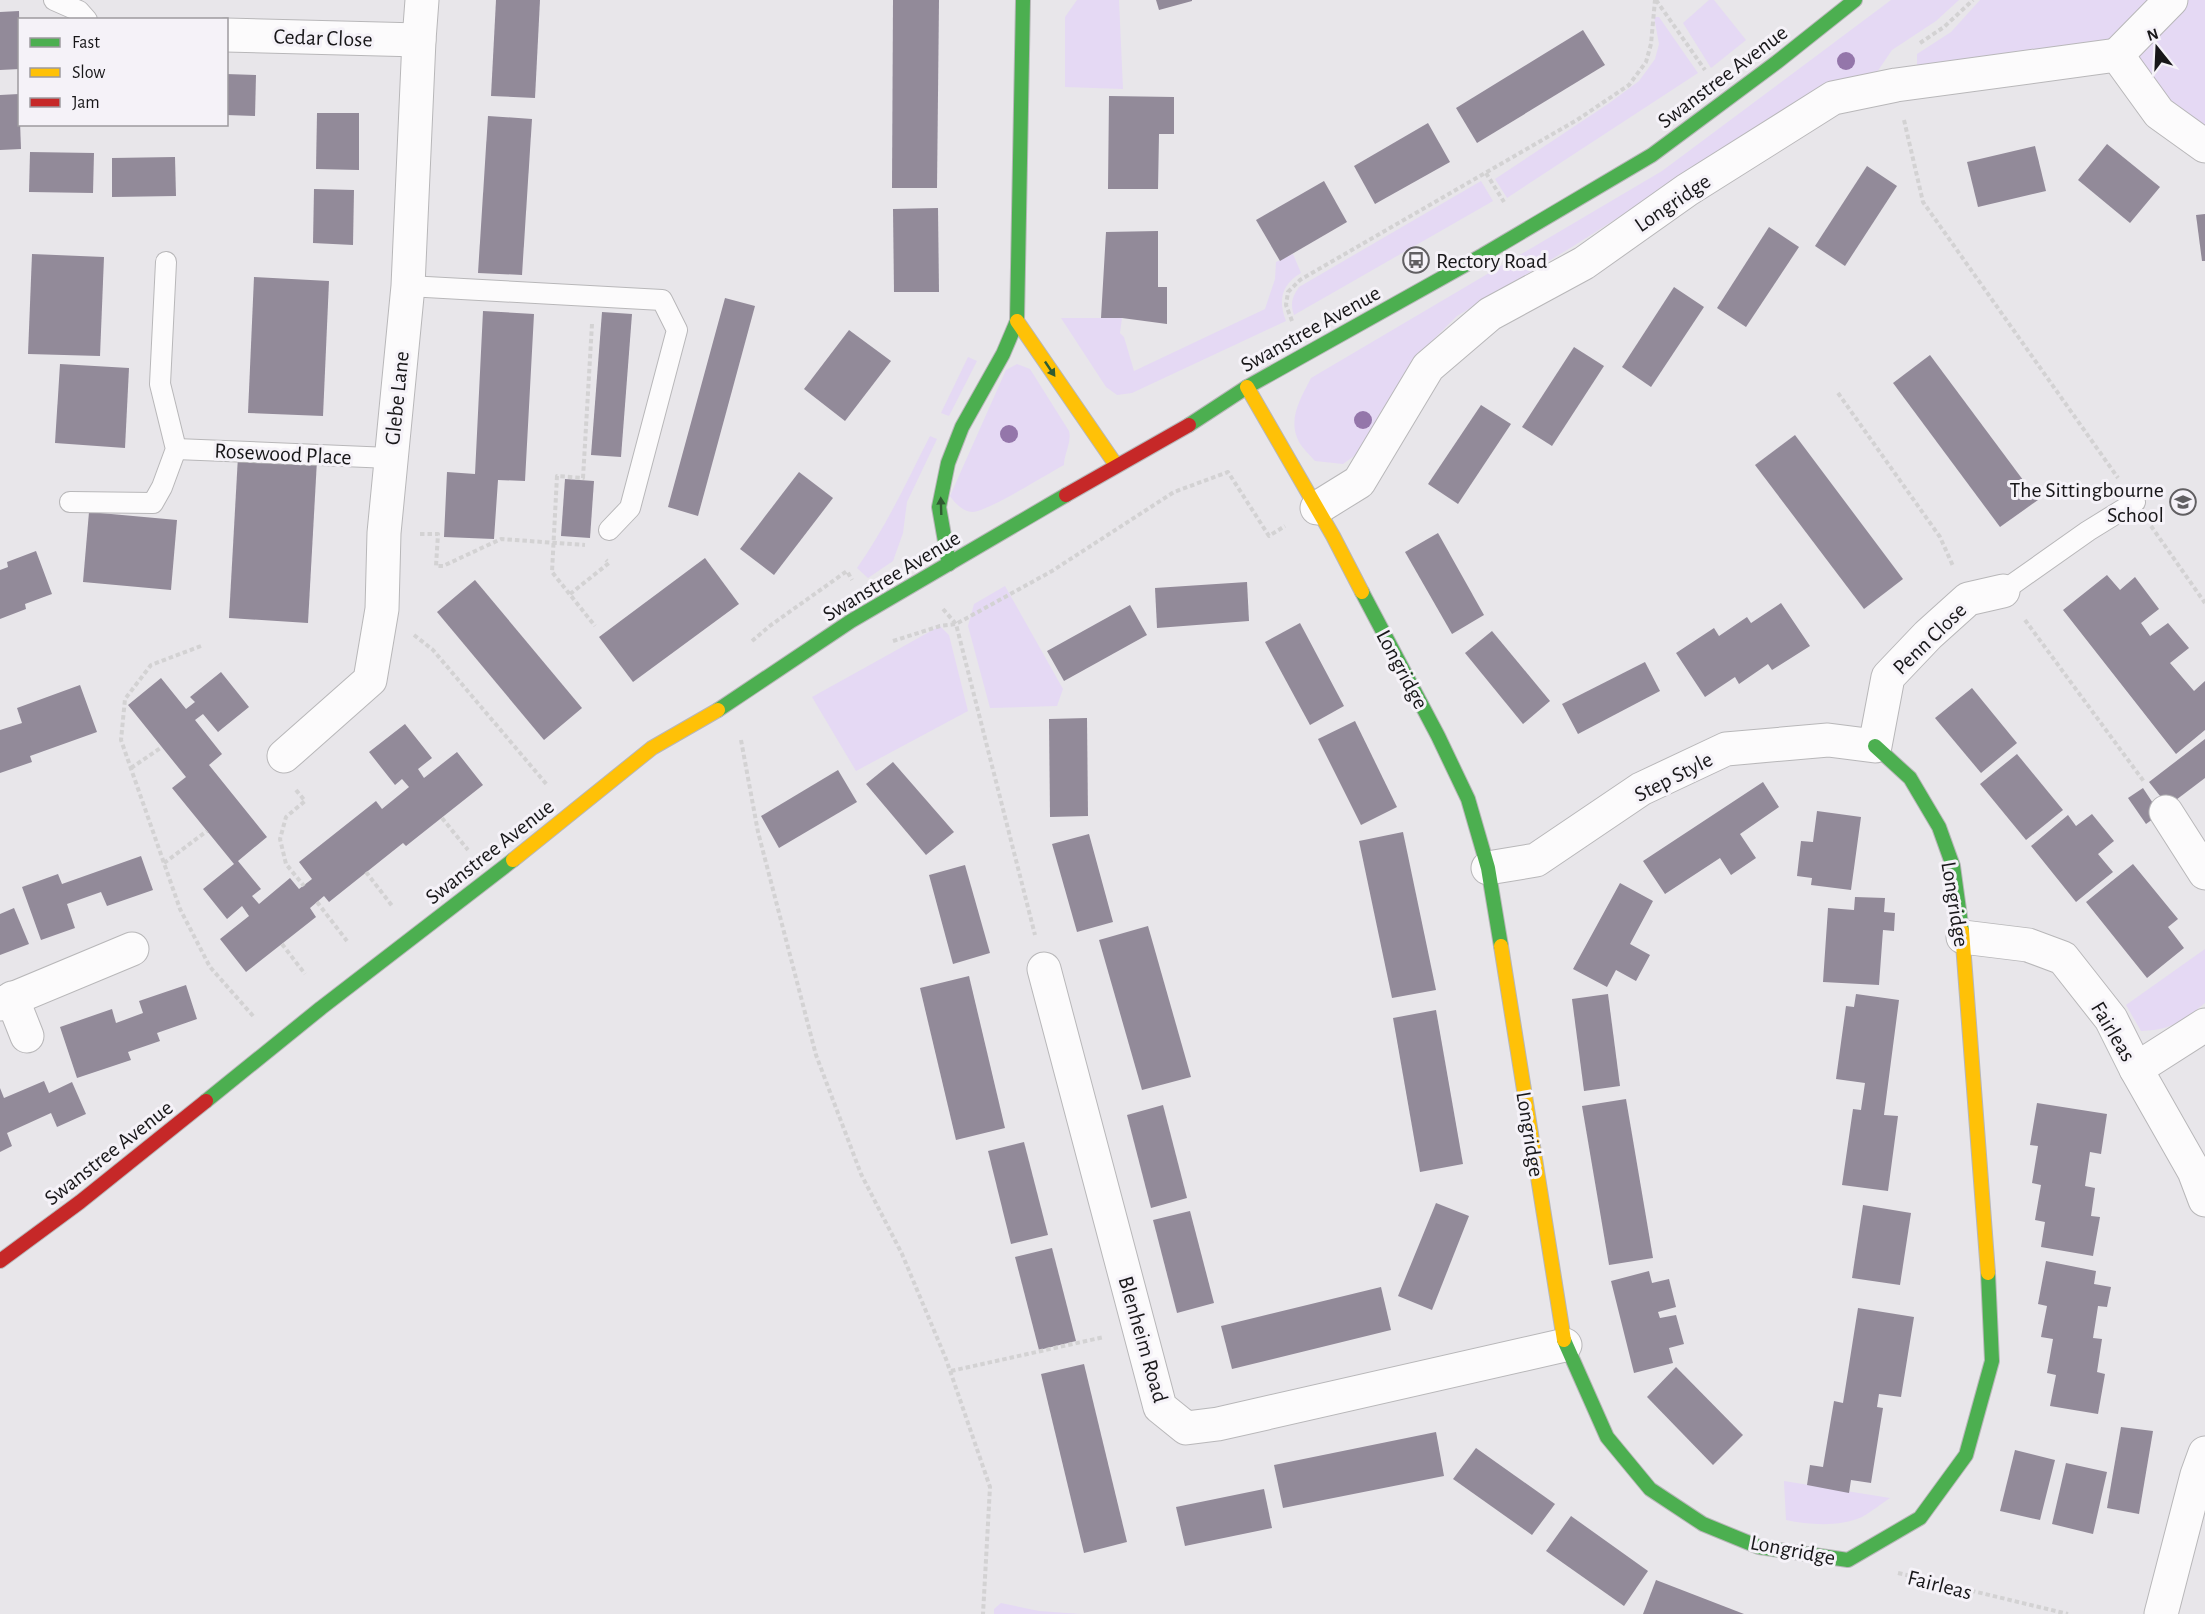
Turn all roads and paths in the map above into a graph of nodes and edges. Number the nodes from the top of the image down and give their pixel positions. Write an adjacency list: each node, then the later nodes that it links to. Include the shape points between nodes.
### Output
1 (54, 0): 8 (lane)
2 (422, 0): 10 (street, Glebe Lane)
3 (1023, 0): 20 (street)
4 (1655, 0): 12 (path); 15 (path, via 1646,62 1629,85)
5 (1855, 0): 22 (street, Swanstree Avenue, via 1652,155)
6 (1973, 0): 13 (path, via 1908,52 1895,72)
7 (2171, 0): 11 (street)
8 (85, 18)
9 (228, 35): 10 (street, Cedar Close)
10 (419, 40): 18 (street, Glebe Lane)
11 (2117, 55): 13 (street, Longridge); 14 (street, via 2159,113)
12 (1702, 68)
13 (1896, 85): 28 (path, via 1923,202); 29 (street, Longridge, via 1833,98 1687,190 1584,263 1490,314 1428,366 1359,482)
14 (2205, 146)
15 (1486, 173): 16 (path); 21 (path, via 1300,280 1288,292 1286,305)
16 (1504, 203)
17 (166, 262): 24 (lane, via 160,384)
18 (408, 286): 19 (lane); 25 (street, Glebe Lane)
19 (594, 296): 30 (lane, via 662,300 678,330 630,508); 32 (path, via 583,478 557,476)
20 (1017, 321): 26 (street, one-way to 26); 34 (street, one-way to 20, via 939,502 947,467 968,415 1002,358)
21 (1294, 324)
22 (1247, 387): 26 (street, Swanstree Avenue); 29 (street, Longridge)
23 (1838, 393): 38 (path, via 1940,537)
24 (176, 448): 25 (lane, Rosewood Place); 27 (lane, via 153,503)
25 (390, 458): 31 (street, Glebe Lane)
26 (1116, 465): 34 (street, Swanstree Avenue)
27 (70, 502)
28 (2135, 502): 36 (lane); 39 (path)
29 (1317, 508): 41 (path, via 1269,536 1228,472 1174,492 1052,571); 56 (street, Longridge, via 1443,746 1468,799)
30 (609, 530): 33 (path)
31 (384, 533): 32 (path, via 438,534 436,566 501,539); 40 (street, Glebe Lane)
32 (553, 543): 33 (path); 37 (path, via 552,572)
33 (592, 543): 37 (path, via 609,563)
34 (949, 564): 35 (street, Swanstree Avenue)
35 (920, 580): 41 (path); 45 (street, Swanstree Avenue, via 851,621)
36 (2003, 591): 38 (street, Penn Close); 50 (path)
37 (570, 594): 42 (path)
38 (1968, 599): 46 (street, Penn Close, via 1887,677)
39 (2205, 603)
40 (382, 609): 48 (street, Glebe Lane, via 370,680); 51 (path, via 433,650)
41 (956, 624): 43 (path); 66 (path)
42 (595, 626)
43 (890, 643)
44 (201, 646): 49 (path, via 151,664 125,699 122,740)
45 (734, 701): 51 (street, Swanstree Avenue, via 652,748); 77 (path, via 758,832 816,1055 861,1174 902,1254)
46 (1875, 746): 56 (street, Step Style, via 1828,740 1726,749 1641,789 1536,860); 62 (street, Longridge, via 1910,778 1939,827 1953,866)
47 (162, 747): 49 (path)
48 (284, 756): 59 (path, via 273,762 305,801 286,817 280,839 285,864)
49 (131, 768): 55 (path)
50 (2166, 812): 58 (street)
51 (573, 813): 74 (street, Swanstree Avenue)
52 (442, 818): 54 (path)
53 (207, 831): 55 (path)
54 (472, 855)
55 (164, 863): 69 (path, via 180,909 210,968)
56 (1488, 868): 76 (street, Longridge)
57 (366, 872): 61 (path)
58 (2205, 873)
59 (304, 886)
60 (317, 902): 64 (path)
61 (398, 912)
62 (1963, 937): 72 (street, Fairleas, via 2028,945 2063,958 2111,1019); 79 (street, Longridge, via 1987,1243 1992,1360 1966,1455 1920,1518)
63 (282, 944): 67 (path)
64 (352, 946)
65 (132, 949): 68 (street)
66 (1044, 969): 75 (street, Blenheim Road)
67 (310, 981)
68 (6, 1001): 71 (street)
69 (260, 1024)
70 (2205, 1024): 72 (street)
71 (27, 1036)
72 (2136, 1069): 73 (street, Fairleas, via 2194,1170)
73 (2205, 1200)
74 (0, 1261)
75 (1140, 1330): 76 (street, Blenheim Road, via 1160,1407 1186,1428); 77 (path)
76 (1566, 1345): 79 (street, Longridge, via 1607,1437 1650,1489 1703,1524 1759,1547)
77 (951, 1371): 80 (path, via 990,1488)
78 (2205, 1453): 82 (street)
79 (1848, 1560): 81 (path, Fairleas)
80 (983, 1614)
81 (2068, 1614)
82 (2161, 1614)

